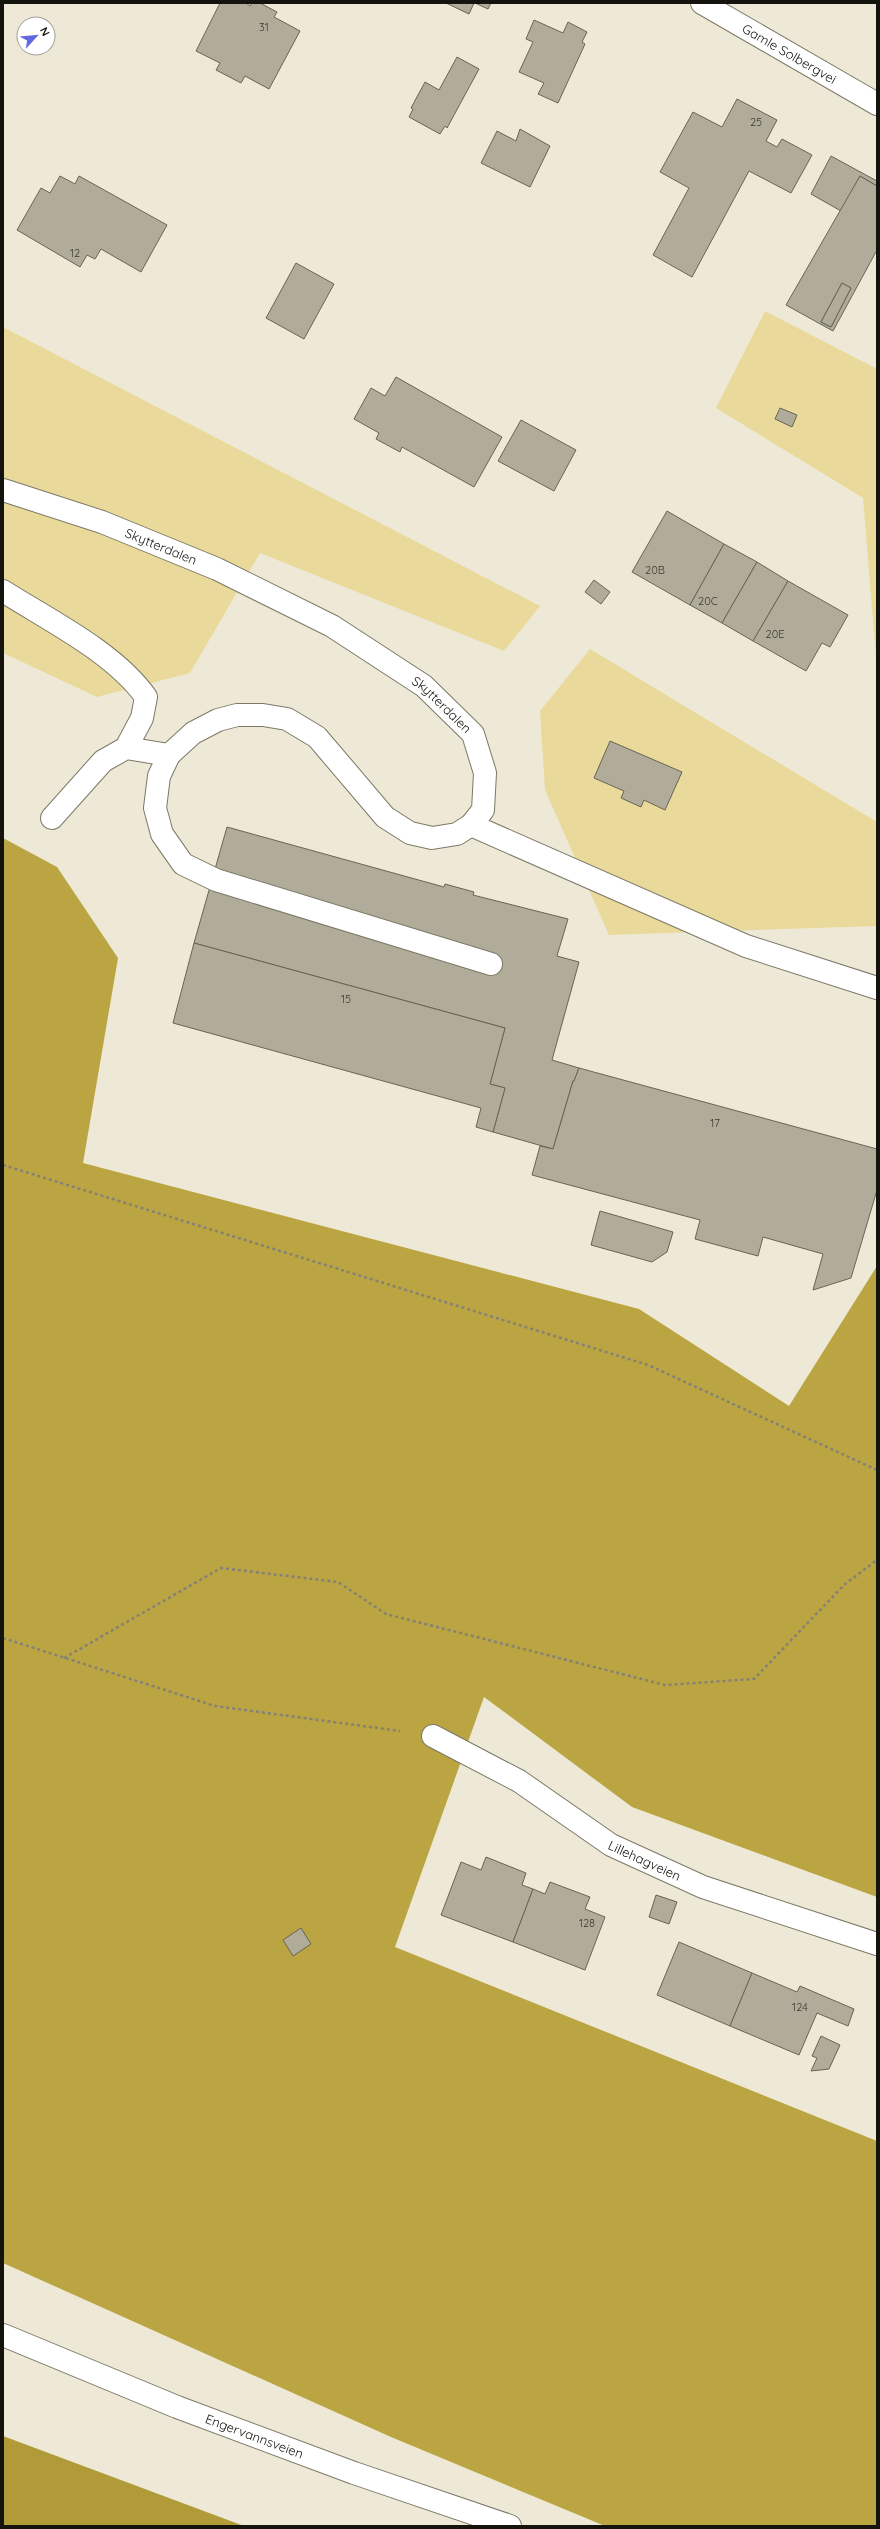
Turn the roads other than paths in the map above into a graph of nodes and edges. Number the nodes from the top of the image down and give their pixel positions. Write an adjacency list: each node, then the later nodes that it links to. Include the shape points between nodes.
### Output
1 (702, 3): 2 (street, Gamle Solbergvei)
2 (877, 104)
3 (3, 490): 8 (street, Skytterdalen, via 102,522 217,570 332,626 424,686 473,734 485,773 483,810)
4 (3, 592): 5 (street, via 75,636 132,678 146,697 142,718)
5 (126, 748): 6 (street); 7 (street, via 103,761)
6 (169, 755): 8 (street, Skytterdalen, via 193,733 218,720 237,715 263,715 287,719 317,737 385,817 410,834 432,838 456,834); 9 (street, Skytterdalen, via 159,776 155,808 162,834 183,864 216,880)
7 (52, 818)
8 (471, 825): 10 (street, via 746,946)
9 (491, 964)
10 (877, 988)
11 (433, 1736): 12 (street, Lillehagveien, via 519,1781 611,1845 703,1887)
12 (877, 1944)
13 (3, 2335): 14 (street, Engervannsveien, via 177,2407 354,2473)
14 (510, 2526)

